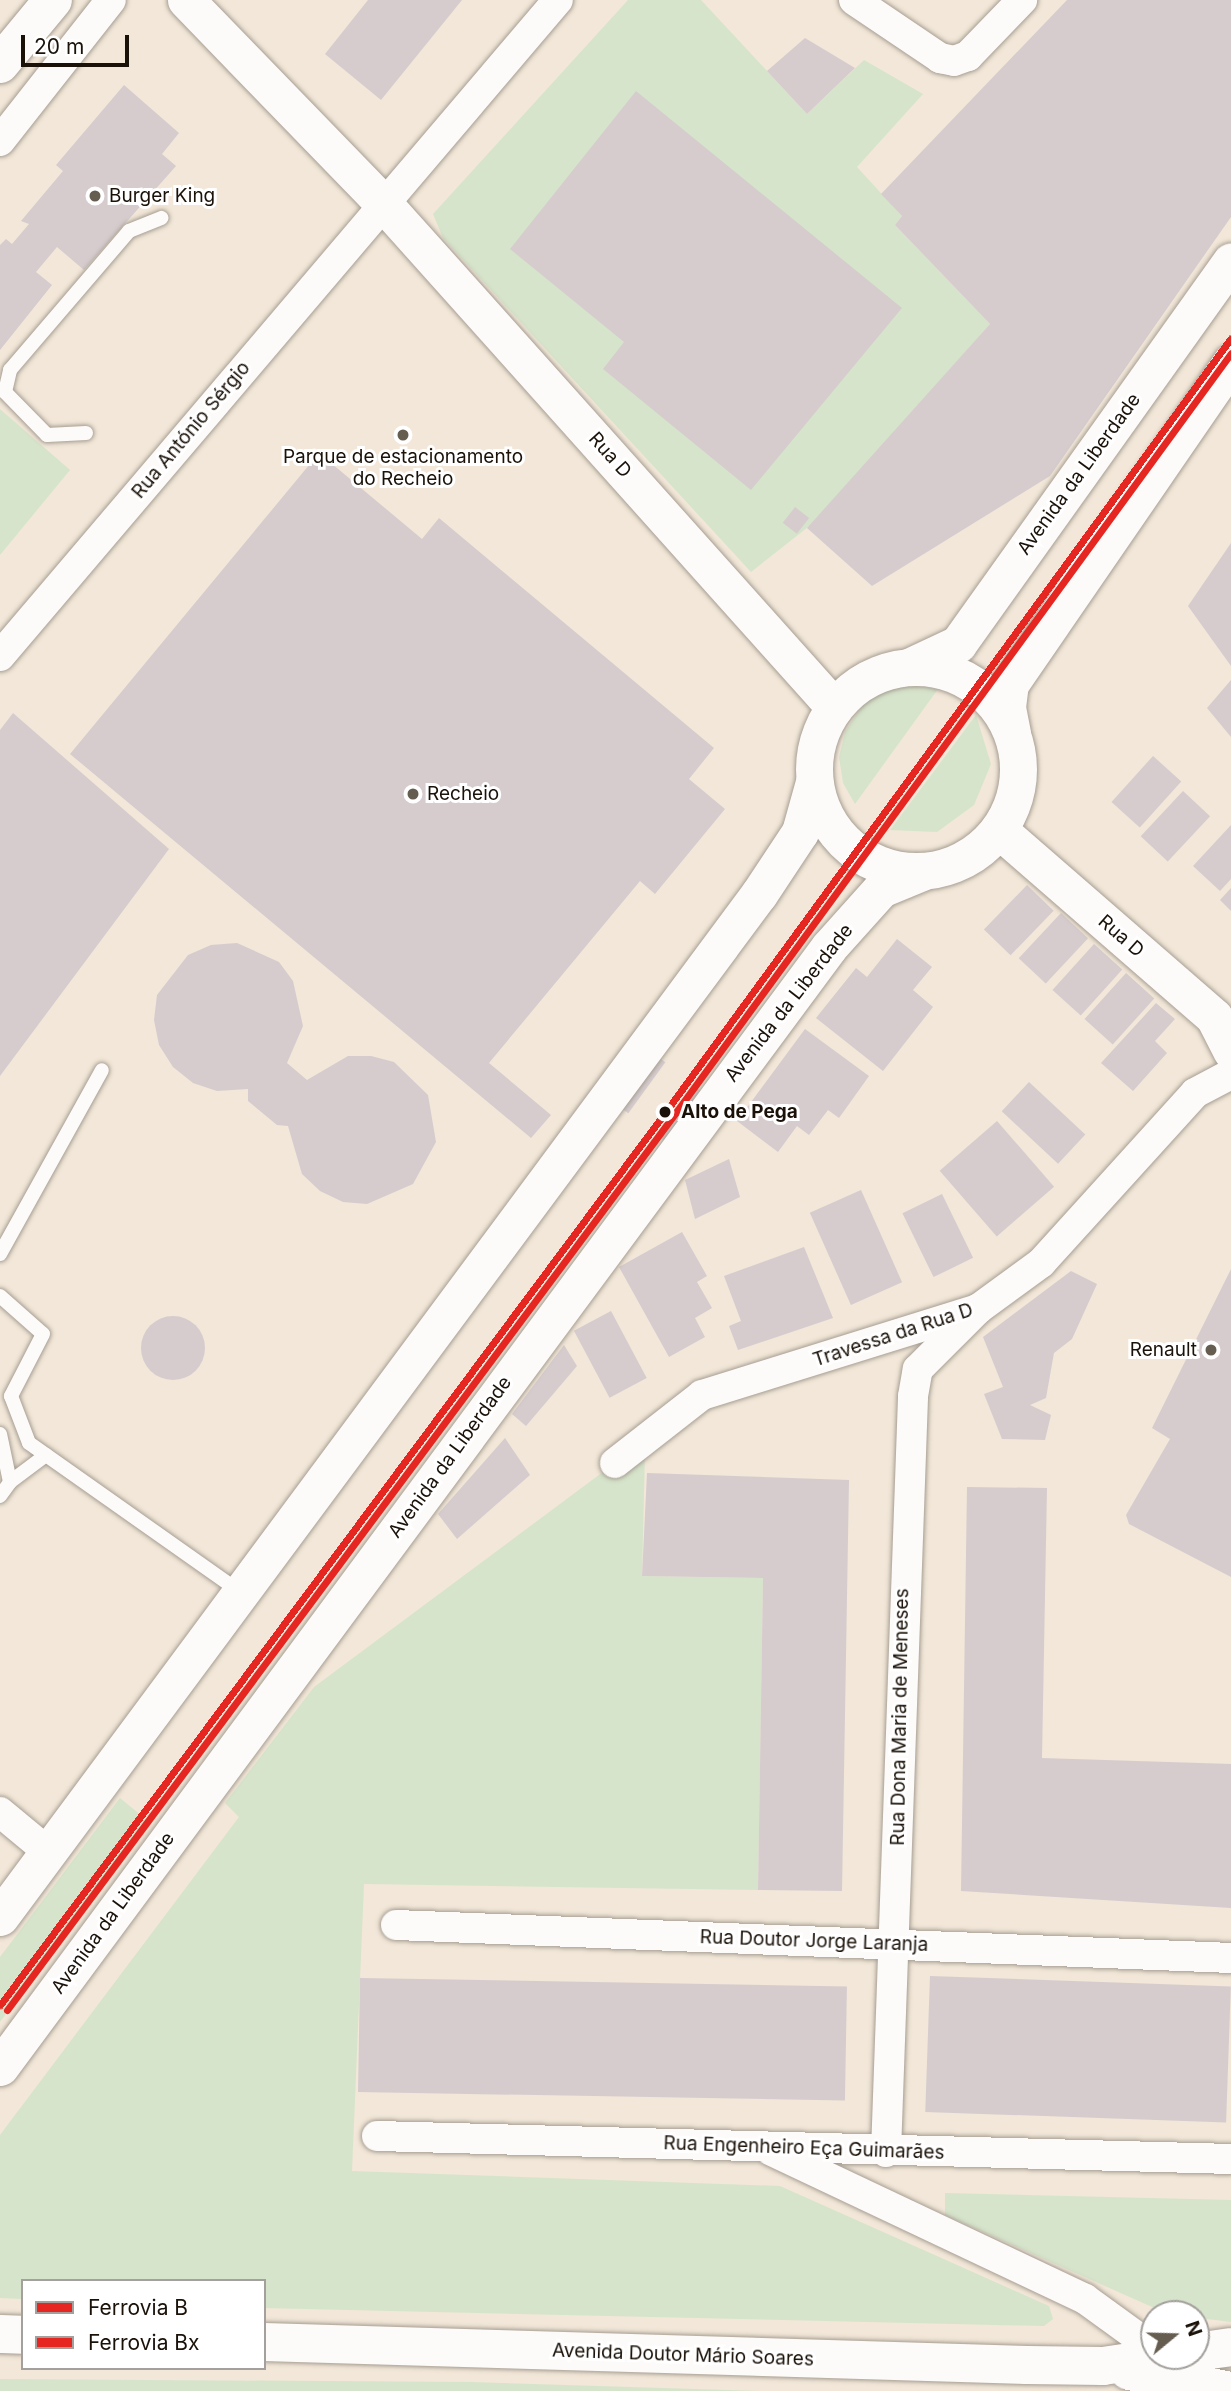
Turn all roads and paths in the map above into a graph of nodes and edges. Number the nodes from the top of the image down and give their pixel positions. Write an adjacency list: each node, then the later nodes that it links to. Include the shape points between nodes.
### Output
1 (111, 0): 8 (street)
2 (186, 0): 9 (street, Rua D)
3 (558, 0): 9 (street, Rua António Sérgio)
4 (1022, 0): 6 (street, via 968,56 954,61 940,58)
5 (47, 2): 7 (main road)
6 (868, 4)
7 (0, 64)
8 (0, 141)
9 (384, 204): 14 (street, Rua António Sérgio); 16 (street, Rua D)
10 (162, 218): 13 (lane, via 129,231 10,370 5,392 47,435)
11 (1231, 261): 15 (street, Avenida da Liberdade, via 958,644)
12 (1231, 363): 17 (street, via 1010,684 1007,707)
13 (86, 433)
14 (0, 656)
15 (911, 666): 16 (street, via 881,671 855,686); 17 (street, via 954,673 973,683 1003,714)
16 (834, 707): 18 (street, via 821,730)
17 (1013, 734): 19 (street, via 1019,767 1014,800)
18 (814, 782): 20 (street, via 832,827 848,845 890,868); 33 (street, via 800,832 759,894)
19 (999, 830): 20 (street, via 975,853); 21 (street, Rua D, via 1214,1017)
20 (922, 872): 40 (street, Avenida da Liberdade, via 881,889 829,947)
21 (1231, 1051)
22 (103, 1070): 24 (lane)
23 (1231, 1074): 26 (street, Travessa da Rua D, via 1195,1093 1041,1263)
24 (0, 1254)
25 (0, 1296): 27 (lane, via 43,1334 11,1396)
26 (978, 1309): 30 (street, Travessa da Rua D, via 702,1395); 38 (street, Rua Dona Maria de Meneses, via 918,1369 913,1396)
27 (20, 1420): 28 (lane); 29 (lane, via 29,1443)
28 (0, 1432): 31 (lane)
29 (46, 1455): 31 (lane); 33 (lane)
30 (615, 1463)
31 (10, 1482): 32 (lane)
32 (0, 1496)
33 (240, 1592): 35 (street)
34 (0, 1812): 35 (street)
35 (47, 1851): 36 (street)
36 (0, 1917)
37 (396, 1925): 38 (street, Rua Doutor Jorge Laranja)
38 (894, 1945): 39 (street, Rua Doutor Jorge Laranja); 43 (street, Rua Dona Maria de Meneses)
39 (1231, 1958)
40 (0, 2067)
41 (377, 2136): 42 (street, Rua Engenheiro Eça Guimarães)
42 (762, 2146): 43 (street, Rua Engenheiro Eça Guimarães); 47 (street, via 879,2206 1085,2299)
43 (886, 2152): 44 (street, Rua Engenheiro Eça Guimarães)
44 (1231, 2159)
45 (0, 2334): 46 (main road)
46 (21, 2335)
47 (1140, 2335)
48 (266, 2342): 52 (main road, Avenida Doutor Mário Soares)
49 (1231, 2347): 50 (main road, Avenida Doutor Mário Soares)
50 (1210, 2349)
51 (1140, 2359): 52 (main road, Avenida Doutor Mário Soares)
52 (1103, 2366): 53 (main road, Avenida Doutor Mário Soares)
53 (1231, 2391)

